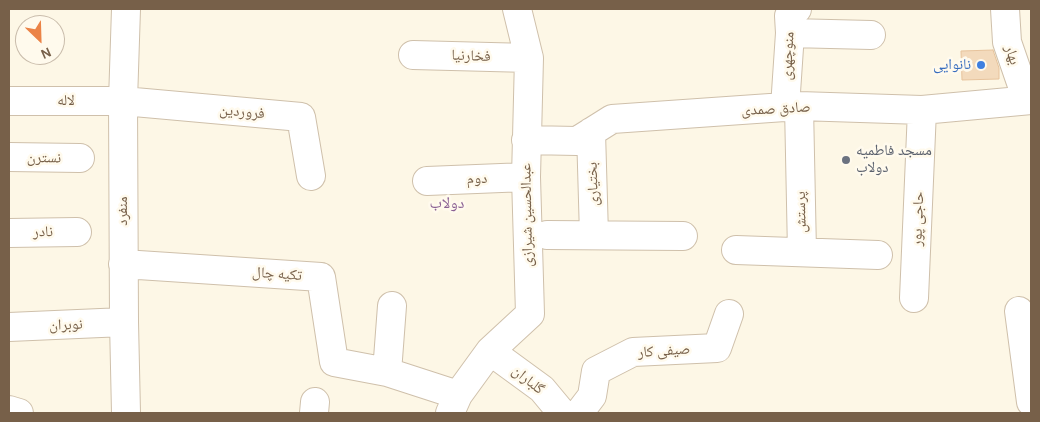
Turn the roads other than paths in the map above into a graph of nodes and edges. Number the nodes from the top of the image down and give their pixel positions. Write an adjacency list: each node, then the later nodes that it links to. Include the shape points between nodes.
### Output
1 (126, 9): 10 (street, منفرد)
2 (517, 9): 7 (street, عبدالحسین شیرازی)
3 (1005, 9): 9 (street, بهار, via 1007,42)
4 (793, 21): 5 (street); 11 (street, منوچهری)
5 (871, 35)
6 (413, 55): 7 (street, فخارنیا)
7 (529, 58): 14 (street, عبدالحسین شیرازی)
8 (9, 100): 10 (street, لاله)
9 (1029, 100): 12 (street, صادق صمدی)
10 (123, 102): 17 (street, فروردین, via 301,117); 28 (street, منفرد)
11 (792, 107): 12 (street, صادق صمدی); 13 (street, صادق صمدی, via 612,119); 26 (street, پرستش)
12 (922, 110): 29 (street, حاجی پور)
13 (591, 132): 14 (street, صادق صمدی, via 577,141); 23 (street, بختیاری)
14 (526, 140): 18 (street, عبدالحسین شیرازی)
15 (9, 157): 16 (street, نسترن)
16 (80, 158)
17 (311, 176)
18 (526, 177): 19 (street, دوم); 35 (street, عبدالحسین شیرازی, via 530,314)
19 (427, 181)
20 (76, 232): 21 (street, نادر)
21 (9, 233)
22 (547, 235): 23 (street)
23 (594, 235): 24 (street)
24 (683, 236)
25 (736, 250): 26 (street, پرستش)
26 (802, 252): 27 (street)
27 (878, 255)
28 (123, 264): 33 (street, منفرد); 36 (street, تکیه چال, via 321,276 334,362)
29 (914, 298)
30 (392, 306): 36 (street)
31 (1019, 310): 37 (street)
32 (729, 314): 43 (street, صیفی کار, via 717,348 633,352 596,371 592,396)
33 (124, 322): 34 (street, نوبران); 41 (street, منفرد)
34 (9, 327)
35 (490, 351): 38 (street, عبدالحسین شیرازی); 42 (street, گلباران, via 542,390)
36 (387, 372): 38 (street, تکیه چال)
37 (1031, 402)
38 (454, 404)
39 (9, 410): 40 (street)
40 (19, 413)
41 (126, 413)
42 (562, 413)
43 (579, 413)

